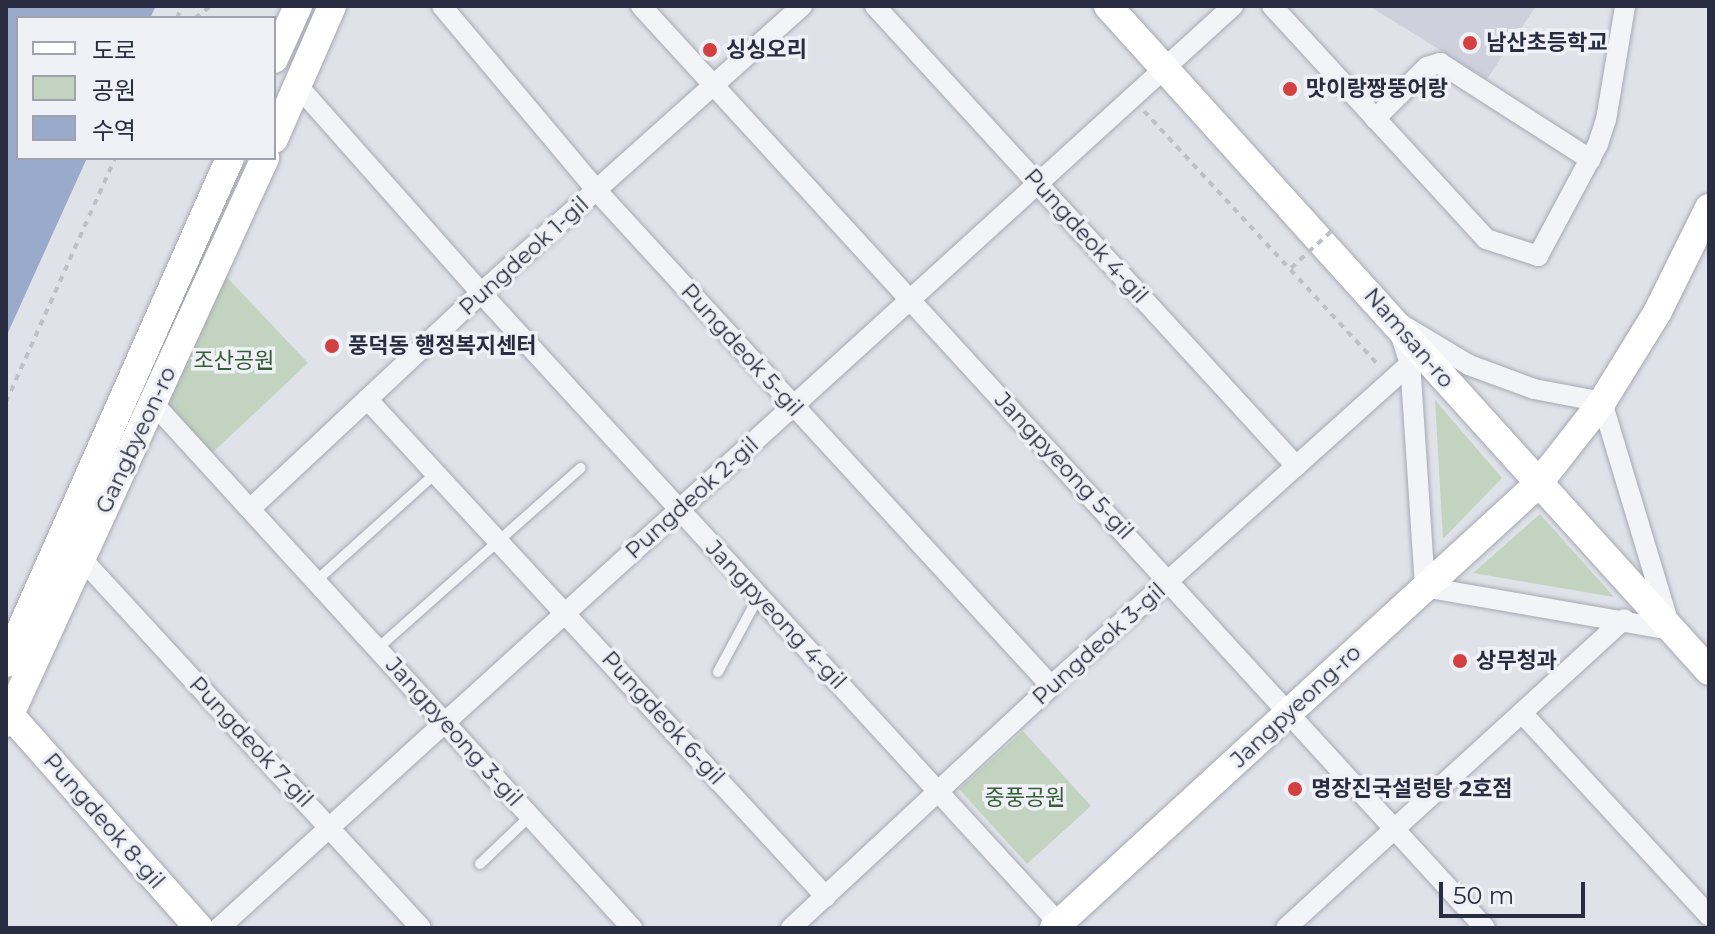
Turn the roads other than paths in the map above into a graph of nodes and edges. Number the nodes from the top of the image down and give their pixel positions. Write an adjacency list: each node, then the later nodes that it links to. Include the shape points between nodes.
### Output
1 (298, 6): 11 (main road)
2 (332, 6): 14 (main road)
3 (442, 6): 21 (street, Pungdeok 5-gil)
4 (641, 6): 13 (street, Jangpyeong 5-gil)
5 (802, 6): 13 (street, Pungdeok 1-gil)
6 (875, 6): 20 (street, Pungdeok 4-gil)
7 (1108, 6): 12 (main road, Namsan-ro)
8 (1233, 6): 12 (street, Pungdeok 2-gil)
9 (1272, 6): 15 (street)
10 (1625, 6): 19 (street, via 1606,120)
11 (276, 55)
12 (1164, 67): 20 (street, Pungdeok 2-gil); 26 (main road, Namsan-ro)
13 (714, 85): 21 (street, Pungdeok 1-gil); 25 (street, Jangpyeong 5-gil)
14 (298, 86): 16 (main road); 24 (street, Jangpyeong 4-gil)
15 (1375, 119): 19 (street, via 1427,67 1440,63); 19 (street, via 1486,239 1538,256)
16 (276, 135)
17 (229, 160): 48 (main road, Gangbyeon-ro)
18 (264, 160): 30 (main road, Gangbyeon-ro)
19 (1591, 160)
20 (1037, 183): 25 (street, Pungdeok 2-gil); 32 (street, Pungdeok 4-gil)
21 (597, 191): 24 (street, Pungdeok 1-gil); 31 (street, Pungdeok 5-gil)
22 (1709, 208): 23 (main road, Jangpyeong-ro)
23 (1703, 239): 29 (main road, Jangpyeong-ro)
24 (481, 293): 28 (street, Pungdeok 1-gil); 37 (street, Jangpyeong 4-gil)
25 (910, 299): 31 (street, Pungdeok 2-gil); 41 (street, Jangpyeong 5-gil)
26 (1396, 321): 27 (street); 29 (street, via 1469,365 1534,389); 35 (main road, Namsan-ro)
27 (1410, 364): 32 (street, Pungdeok 3-gil); 42 (street)
28 (367, 399): 34 (street, Pungdeok 6-gil); 36 (street, Pungdeok 1-gil)
29 (1602, 402): 35 (main road, Jangpyeong-ro); 46 (street)
30 (153, 403): 36 (street, Jangpyeong 3-gil); 39 (main road, Gangbyeon-ro)
31 (792, 406): 37 (street, Pungdeok 2-gil); 51 (street, Pungdeok 5-gil)
32 (1296, 466): 41 (street, Pungdeok 3-gil)
33 (581, 468): 38 (lane)
34 (436, 473): 38 (street, Pungdeok 6-gil); 40 (lane)
35 (1538, 484): 42 (main road, Jangpyeong-ro); 46 (main road, Namsan-ro)
36 (250, 509): 40 (street, Jangpyeong 3-gil)
37 (679, 509): 43 (street, Jangpyeong 4-gil); 44 (street, Pungdeok 2-gil)
38 (499, 540): 44 (street, Pungdeok 6-gil); 47 (lane, Jangpyeong 3-gil)
39 (81, 558): 54 (main road, Gangbyeon-ro); 58 (street, Pungdeok 7-gil)
40 (316, 581): 47 (street, Jangpyeong 3-gil)
41 (1169, 581): 51 (street, Pungdeok 3-gil); 52 (street, Jangpyeong 5-gil)
42 (1425, 587): 45 (street); 52 (main road, Jangpyeong-ro)
43 (759, 596): 50 (lane); 56 (street, Jangpyeong 4-gil)
44 (566, 612): 55 (street, Pungdeok 2-gil); 61 (street, Pungdeok 6-gil)
45 (1624, 619): 46 (street); 53 (street)
46 (1671, 630): 49 (main road, Namsan-ro)
47 (378, 648): 55 (street, Jangpyeong 3-gil)
48 (6, 663)
49 (1709, 671)
50 (718, 672)
51 (1051, 686): 56 (street, Pungdeok 3-gil)
52 (1290, 713): 59 (street, Jangpyeong 5-gil); 63 (main road, Jangpyeong-ro)
53 (1522, 713): 59 (street); 62 (street)
54 (8, 719): 64 (main road, Pungdeok 8-gil)
55 (445, 723): 57 (street, Jangpyeong 3-gil); 58 (street, Pungdeok 2-gil)
56 (939, 792): 61 (street, Pungdeok 3-gil); 63 (street, Jangpyeong 4-gil)
57 (530, 816): 60 (lane, Jangpyeong 3-gil); 67 (street, Jangpyeong 3-gil)
58 (329, 827): 65 (street, Pungdeok 2-gil); 66 (street, Pungdeok 7-gil)
59 (1395, 829): 69 (street); 70 (street, Jangpyeong 5-gil)
60 (480, 864)
61 (826, 897): 68 (street, Pungdeok 3-gil)
62 (1709, 916)
63 (1059, 926)
64 (199, 928)
65 (219, 928)
66 (421, 928)
67 (632, 928)
68 (791, 928)
69 (1286, 928)
70 (1485, 928)

